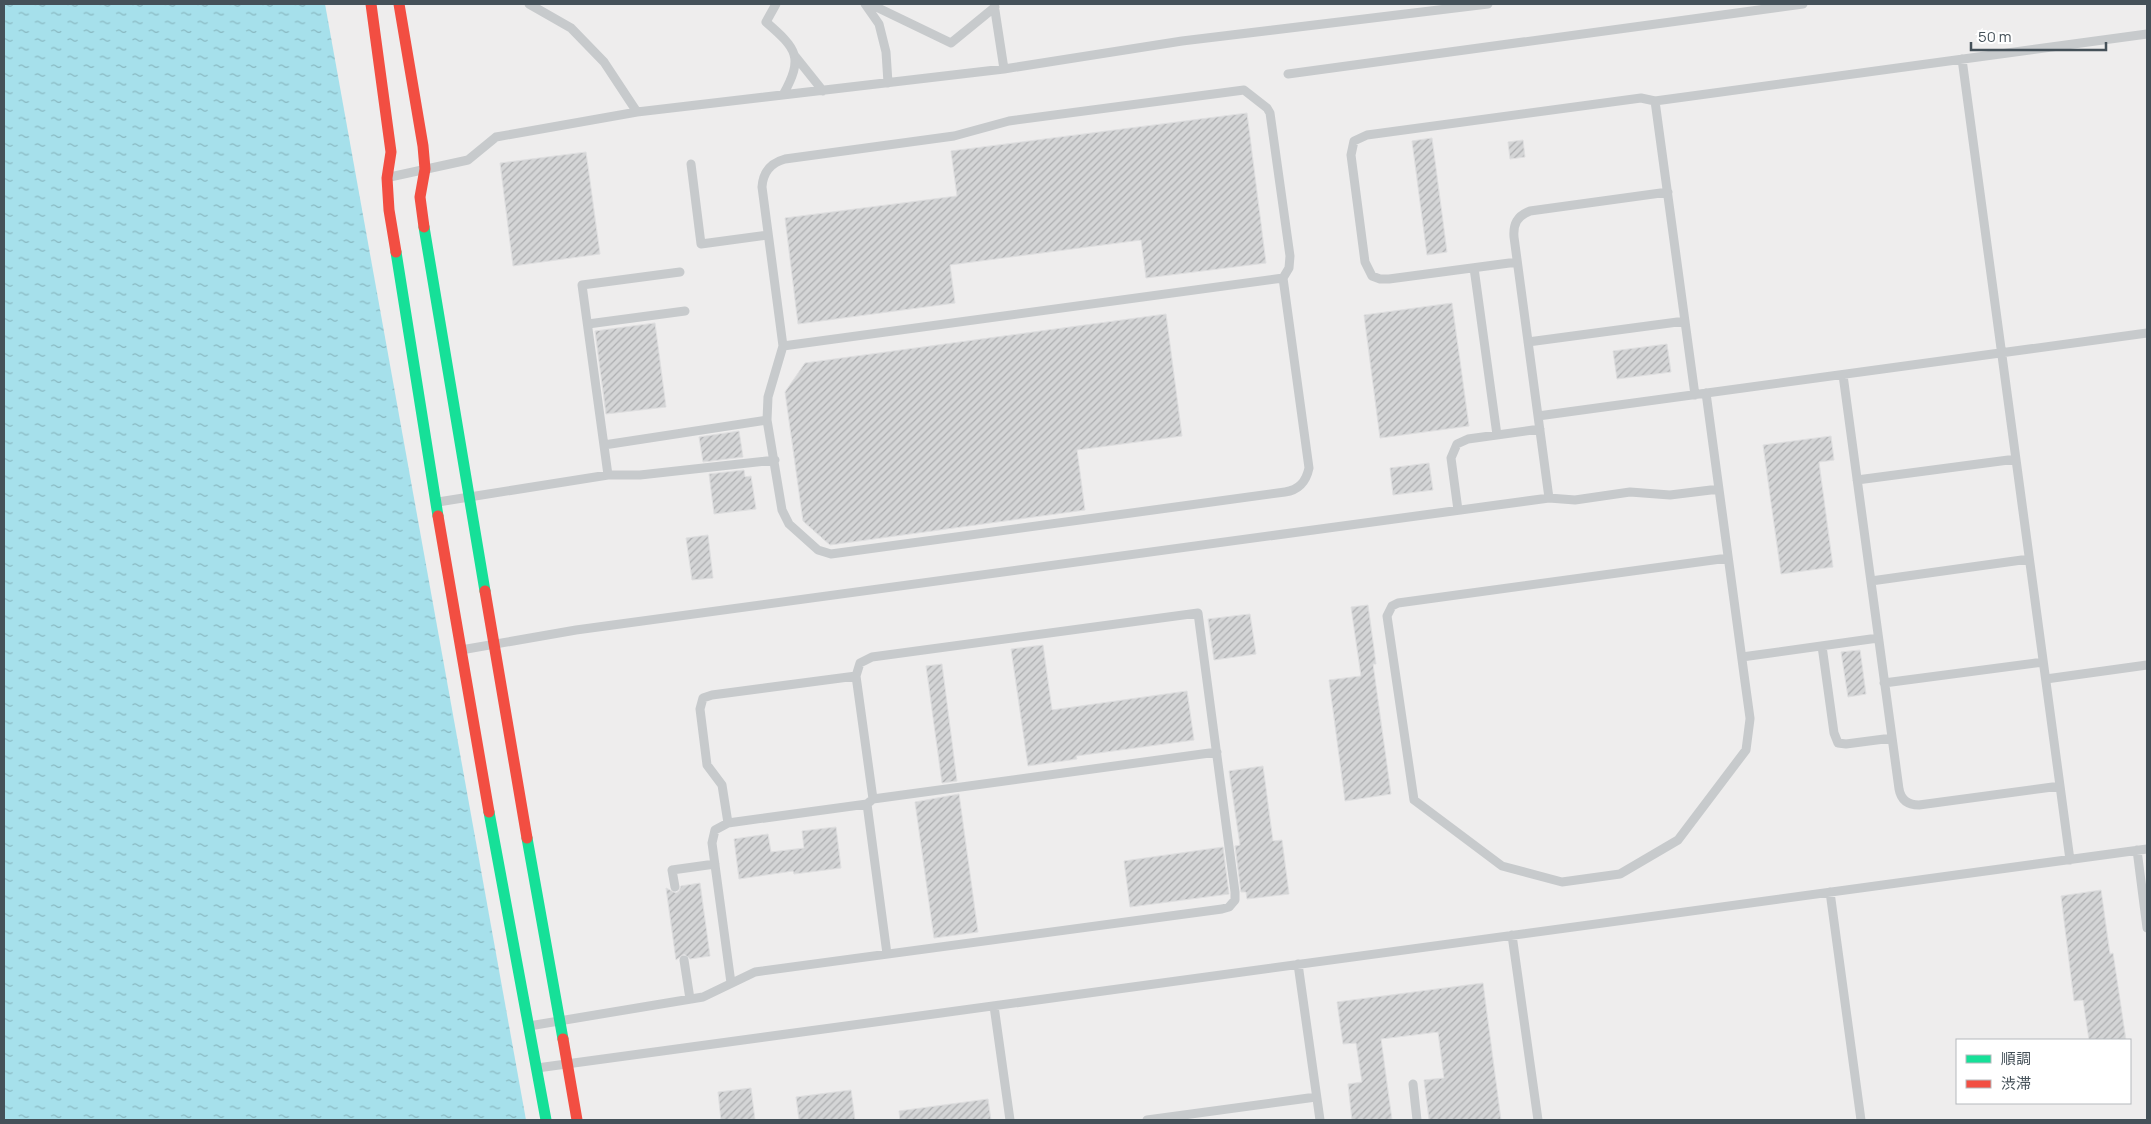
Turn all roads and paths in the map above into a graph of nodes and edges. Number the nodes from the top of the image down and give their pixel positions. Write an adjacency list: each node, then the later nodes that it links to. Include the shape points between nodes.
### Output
1 (529, 4): 18 (lane, via 571,28 604,62)
2 (776, 4): 10 (lane, via 766,22 790,42)
3 (864, 4): 14 (lane, via 879,24 886,52)
4 (870, 4): 8 (lane, via 951,43)
5 (1488, 4): 12 (lane, via 1182,41)
6 (1803, 4): 13 (lane)
7 (388, 6): 20 (street, via 423,146); 21 (street, via 391,152)
8 (995, 6): 12 (lane)
9 (2147, 34): 11 (lane)
10 (795, 56): 15 (lane); 16 (lane, via 794,73)
11 (1962, 59): 17 (lane); 34 (lane)
12 (1004, 69): 14 (lane)
13 (1288, 74)
14 (888, 84): 15 (lane)
15 (823, 91): 16 (lane)
16 (783, 95): 18 (lane)
17 (1655, 101): 22 (lane); 25 (lane, via 1641,98 1363,135 1356,139 1351,155 1369,273 1384,280)
18 (638, 112): 20 (lane, via 496,137 468,160)
19 (691, 164): 23 (lane, via 702,244)
20 (424, 170): 21 (lane); 48 (street, via 420,197)
21 (387, 178): 50 (street, via 389,210)
22 (1668, 192): 24 (lane, via 1525,213 1517,219 1514,228); 29 (lane)
23 (768, 236): 27 (lane, via 762,182 769,167 779,160 954,136 1009,121 1244,90 1270,113 1290,256 1289,268); 33 (lane)
24 (1517, 262): 25 (lane); 32 (lane)
25 (1474, 268): 41 (lane)
26 (680, 272): 30 (lane, via 582,285)
27 (1283, 278): 33 (lane); 44 (lane, via 1309,468 1304,482 1292,491 827,554 818,550 784,518)
28 (685, 311): 30 (lane)
29 (1685, 321): 32 (lane); 37 (lane)
30 (588, 324): 42 (lane)
31 (2147, 333): 34 (lane)
32 (1528, 342): 38 (lane)
33 (783, 346): 39 (lane, via 768,397)
34 (2002, 353): 35 (lane); 43 (lane)
35 (1843, 375): 36 (lane); 46 (lane)
36 (1706, 393): 37 (lane); 47 (lane)
37 (1695, 395): 38 (lane)
38 (1538, 416): 40 (lane)
39 (767, 420): 42 (lane); 44 (lane)
40 (1540, 429): 41 (lane); 49 (lane)
41 (1497, 435): 51 (lane, via 1464,440 1453,450 1451,458)
42 (604, 445): 45 (lane)
43 (2016, 458): 46 (lane); 53 (lane)
44 (775, 460): 45 (lane, via 640,475)
45 (608, 475): 48 (lane)
46 (1857, 480): 54 (lane)
47 (1719, 489): 49 (lane, via 1670,495 1630,492 1575,500); 52 (lane)
48 (471, 496): 50 (lane); 56 (street)
49 (1549, 498): 51 (lane)
50 (435, 503): 58 (street)
51 (1458, 510): 56 (lane)
52 (1728, 558): 59 (lane); 59 (lane, via 1392,606 1387,616 1412,796 1502,866 1562,882 1621,874 1676,841 1746,750 1750,719)
53 (2029, 559): 54 (lane); 60 (lane)
54 (1870, 581): 55 (lane)
55 (1878, 638): 57 (lane); 64 (lane)
56 (495, 644): 58 (lane); 84 (street)
57 (1822, 646): 59 (lane); 65 (lane, via 1838,742 1846,744)
58 (460, 650): 85 (street)
59 (1742, 657)
60 (2043, 662): 63 (lane); 64 (lane)
61 (2147, 666): 63 (lane)
62 (856, 676): 66 (lane, via 860,663 872,657 1198,613); 68 (lane); 69 (lane, via 703,698 700,709 707,765 722,785)
63 (2046, 679): 67 (lane)
64 (1884, 683): 65 (lane)
65 (1892, 738): 67 (lane, via 1899,792 1911,804)
66 (1217, 752): 68 (lane); 78 (lane, via 1236,894 1229,907)
67 (2060, 786): 72 (lane)
68 (870, 802): 69 (lane); 78 (lane)
69 (728, 823): 73 (lane, via 713,833)
70 (2147, 849): 71 (lane)
71 (2137, 850): 72 (lane); 76 (lane)
72 (2070, 860): 75 (lane)
73 (714, 864): 74 (lane, via 672,870); 81 (lane)
74 (675, 887)
75 (1830, 892): 77 (lane); 97 (lane)
76 (2147, 928)
77 (1512, 935): 80 (lane); 96 (lane)
78 (887, 954): 81 (lane, via 755,972)
79 (684, 960): 82 (lane)
80 (1298, 964): 83 (lane); 89 (lane)
81 (731, 983): 82 (lane)
82 (690, 999): 84 (lane)
83 (994, 1006): 86 (lane); 92 (lane)
84 (559, 1020): 85 (lane); 86 (street)
85 (529, 1026): 87 (street)
86 (567, 1064): 87 (lane); 91 (street)
87 (536, 1068): 90 (street)
88 (1413, 1084): 95 (lane)
89 (1316, 1097): 93 (lane); 94 (lane)
90 (546, 1120)
91 (577, 1120)
92 (1010, 1120)
93 (1147, 1120)
94 (1320, 1120)
95 (1417, 1120)
96 (1538, 1120)
97 (1861, 1120)

